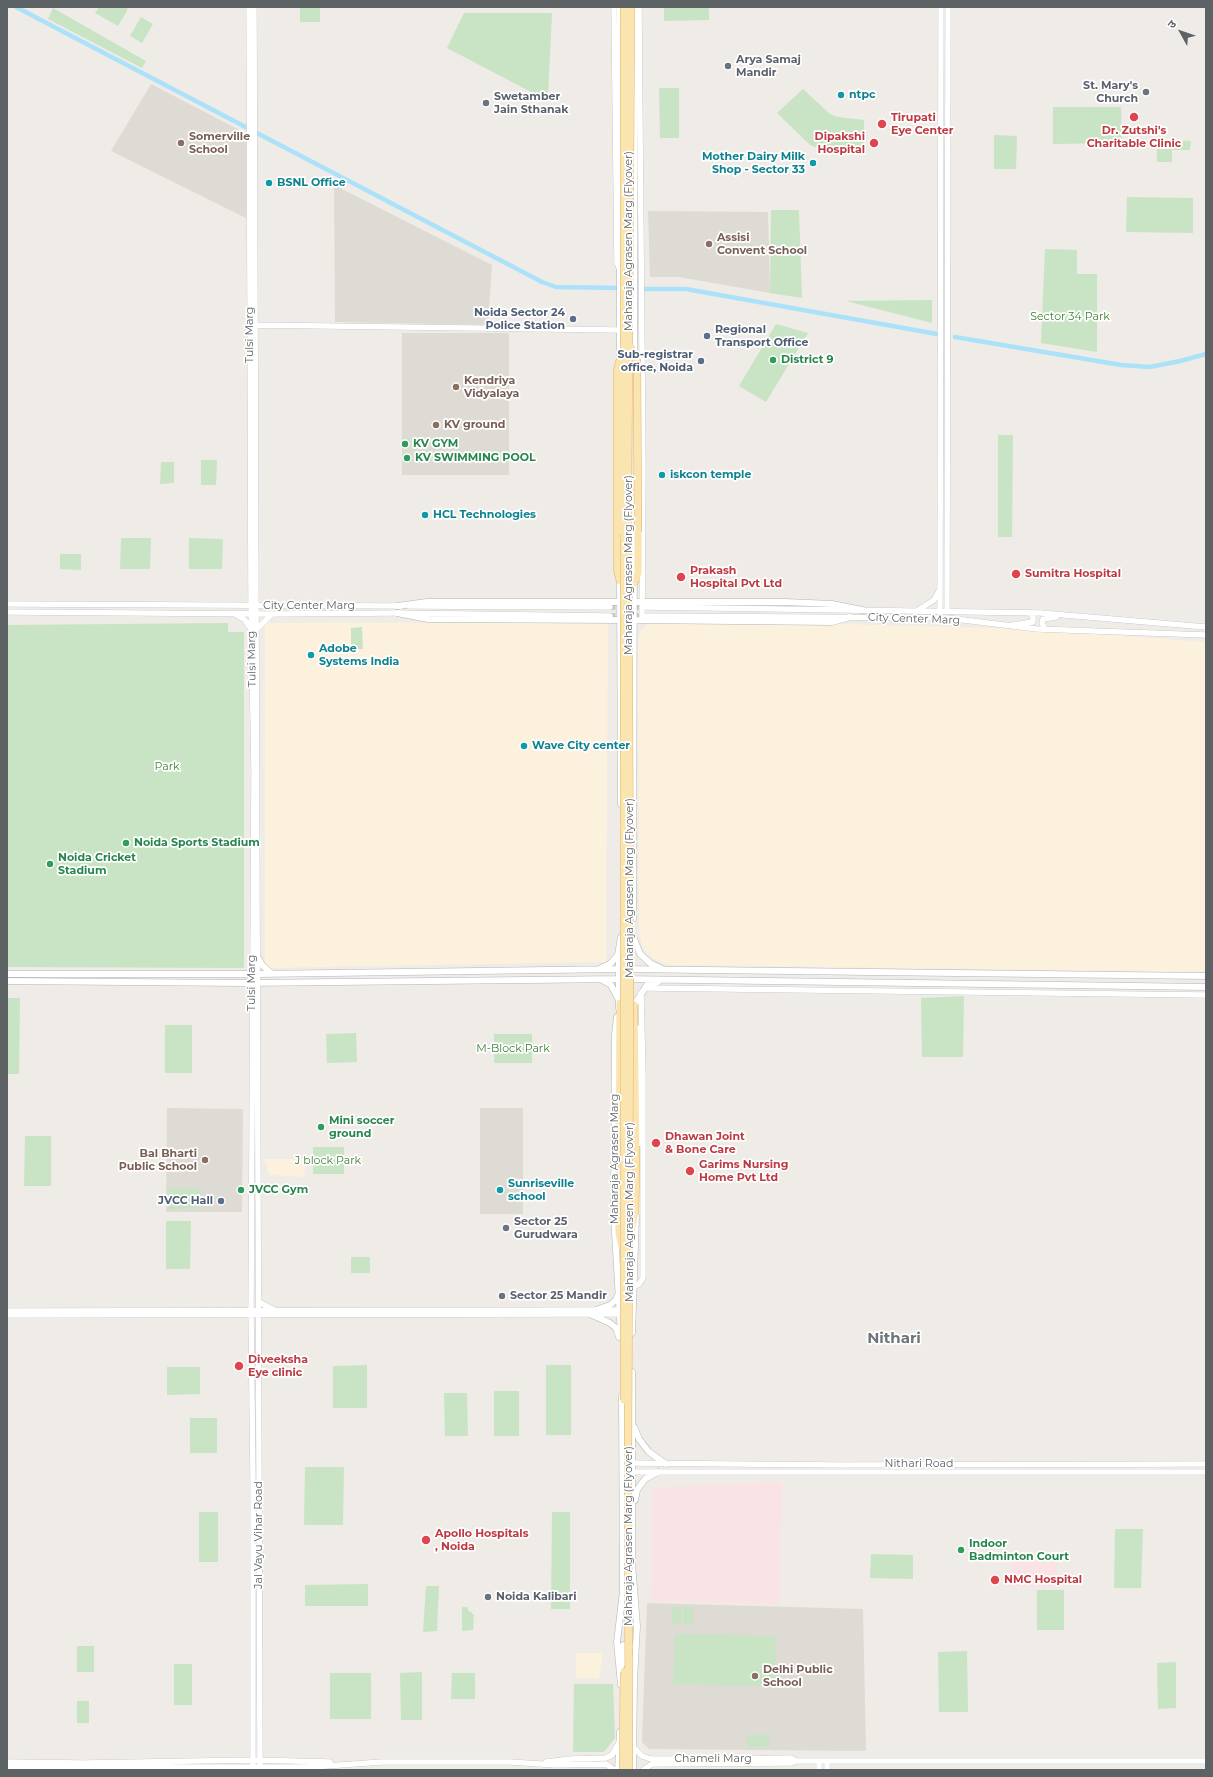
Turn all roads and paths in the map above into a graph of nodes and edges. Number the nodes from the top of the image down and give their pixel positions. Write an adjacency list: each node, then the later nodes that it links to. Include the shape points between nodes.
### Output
1 (249, 7): 13 (street, Tulsi Marg)
2 (254, 7): 13 (street, Tulsi Marg)
3 (614, 7): 16 (street, via 617,263)
4 (620, 7): 11 (main road)
5 (624, 7): 19 (main road, Maharaja Agrasen Marg (Flyover), bridge)
6 (631, 7): 19 (main road, Maharaja Agrasen Marg (Flyover), bridge)
7 (635, 7): 12 (main road)
8 (639, 7): 29 (street)
9 (941, 7): 24 (street)
10 (948, 7): 39 (street)
11 (620, 20): 12 (main road); 14 (main road)
12 (635, 20): 15 (main road)
13 (252, 123): 17 (street, Tulsi Marg)
14 (620, 177): 15 (main road); 16 (main road)
15 (634, 177): 20 (main road)
16 (620, 271): 18 (main road)
17 (253, 325): 18 (street); 25 (street, Tulsi Marg); 30 (street, Tulsi Marg)
18 (619, 330): 21 (main road)
19 (626, 345): 22 (main road, bridge, via 617,370 617,569); 23 (main road, bridge, via 637,361 638,573); 81 (main road, Maharaja Agrasen Marg (Flyover), bridge); 82 (main road, Maharaja Agrasen Marg (Flyover), bridge)
20 (634, 522): 21 (main road); 23 (main road)
21 (621, 523): 22 (main road)
22 (620, 581): 26 (main road)
23 (634, 583): 27 (main road)
24 (941, 587): 36 (street, via 934,600); 38 (street)
25 (257, 593): 31 (street, Tulsi Marg); 32 (street)
26 (620, 602): 34 (main road, via 427,602); 48 (main road)
27 (634, 602): 29 (main road); 49 (main road)
28 (7, 604): 30 (street, City Center Marg)
29 (644, 604): 35 (main road, via 793,602 832,604); 47 (street)
30 (251, 606): 31 (street, City Center Marg); 42 (street, Tulsi Marg)
31 (257, 606): 32 (street, City Center Marg); 42 (street, Tulsi Marg)
32 (267, 606): 34 (street, City Center Marg)
33 (610, 607): 34 (street, City Center Marg)
34 (397, 610): 43 (street, City Center Marg); 45 (street, City Center Marg); 48 (main road, via 428,619)
35 (862, 610): 36 (street, City Center Marg)
36 (916, 611): 38 (street, City Center Marg)
37 (7, 612): 41 (street, City Center Marg)
38 (940, 612): 39 (street, City Center Marg)
39 (947, 612): 40 (street, City Center Marg)
40 (1029, 612): 44 (street, City Center Marg); 50 (street, via 1034,616 1032,622)
41 (235, 614): 42 (street, City Center Marg); 54 (street, via 245,620)
42 (254, 614): 43 (street, City Center Marg); 52 (street, Tulsi Marg); 54 (street, Tulsi Marg)
43 (272, 614): 52 (street)
44 (1064, 615): 51 (street, City Center Marg); 53 (street, via 1044,618 1042,623)
45 (610, 616)
46 (850, 617): 47 (main road, via 832,622); 50 (street, City Center Marg, via 947,618)
47 (644, 618): 49 (main road)
48 (620, 620): 57 (main road)
49 (634, 620): 56 (main road)
50 (1012, 626): 53 (street, City Center Marg)
51 (1206, 627)
52 (257, 628): 58 (street, Tulsi Marg)
53 (1045, 629): 55 (street, City Center Marg)
54 (251, 630): 58 (street, Tulsi Marg)
55 (1206, 635)
56 (634, 750): 57 (main road); 59 (main road)
57 (620, 752): 60 (main road, Maharaja Agrasen Marg)
58 (256, 771): 61 (street, Tulsi Marg); 67 (street, Tulsi Marg)
59 (633, 936): 64 (main road); 65 (main road, via 640,954 650,964)
60 (619, 951): 62 (main road, Maharaja Agrasen Marg); 63 (main road, via 614,961)
61 (258, 958): 67 (street, Tulsi Marg); 68 (main road)
62 (619, 969): 63 (main road); 64 (main road); 72 (main road, Maharaja Agrasen Marg)
63 (596, 970): 68 (main road)
64 (636, 970): 65 (main road); 73 (main road, Maharaja Agrasen Marg)
65 (664, 970): 69 (main road)
66 (7, 974): 67 (main road)
67 (255, 974): 68 (main road); 75 (street, Tulsi Marg)
68 (272, 974)
69 (1206, 976)
70 (7, 980): 75 (main road)
71 (602, 980): 72 (main road); 75 (main road); 79 (main road, via 611,985)
72 (618, 980): 73 (main road); 79 (main road, Maharaja Agrasen Marg)
73 (635, 980): 74 (main road); 80 (main road, Maharaja Agrasen Marg)
74 (665, 980): 76 (main road); 77 (main road, via 647,985)
75 (255, 982): 85 (street, Tulsi Marg); 90 (street, Tulsi Marg)
76 (1206, 987)
77 (643, 991): 78 (street); 80 (main road); 83 (street, via 643,1278)
78 (1206, 995)
79 (620, 1003): 82 (main road, bridge, via 619,1233); 84 (main road, Maharaja Agrasen Marg, via 615,1034 614,1105 614,1215)
80 (634, 1005): 81 (main road, via 635,1211); 83 (main road, Maharaja Agrasen Marg, via 639,1051 639,1163)
81 (630, 1234): 130 (main road, Maharaja Agrasen Marg (Flyover), bridge)
82 (624, 1255): 129 (main road, Maharaja Agrasen Marg (Flyover), bridge)
83 (633, 1287): 97 (main road, Maharaja Agrasen Marg)
84 (619, 1291): 86 (main road, via 616,1300 610,1305); 89 (main road, Maharaja Agrasen Marg)
85 (258, 1302): 87 (street); 91 (street, Tulsi Marg)
86 (596, 1310): 87 (street); 89 (street)
87 (275, 1311): 91 (street)
88 (7, 1312): 90 (street)
89 (620, 1312): 92 (street); 94 (main road, Maharaja Agrasen Marg)
90 (251, 1313): 91 (street); 93 (street); 115 (street, Jal Vayu Vihar Road)
91 (259, 1313): 92 (street); 116 (street, Jal Vayu Vihar Road)
92 (590, 1314): 94 (main road, via 616,1328)
93 (7, 1315)
94 (621, 1342): 95 (main road, Maharaja Agrasen Marg)
95 (622, 1410): 96 (main road); 98 (main road, Maharaja Agrasen Marg)
96 (615, 1412)
97 (632, 1424): 99 (main road, Maharaja Agrasen Marg); 100 (main road, via 639,1439 650,1452)
98 (622, 1462): 99 (street, Nithari Road); 103 (main road, Maharaja Agrasen Marg)
99 (633, 1464): 100 (street, Nithari Road); 104 (main road, Maharaja Agrasen Marg)
100 (666, 1464): 102 (street, Nithari Road)
101 (1206, 1464): 102 (street, Nithari Road)
102 (840, 1465): 106 (street)
103 (622, 1472): 104 (street); 110 (main road, Maharaja Agrasen Marg)
104 (633, 1472): 105 (street); 108 (main road, Maharaja Agrasen Marg)
105 (658, 1472): 106 (street); 108 (main road, via 645,1479)
106 (840, 1472): 107 (street)
107 (1206, 1472)
108 (633, 1506): 109 (main road, Maharaja Agrasen Marg, via 632,1564)
109 (635, 1600): 110 (main road, via 626,1596); 112 (main road, Maharaja Agrasen Marg, via 637,1626)
110 (622, 1601): 111 (main road, Maharaja Agrasen Marg, via 617,1642)
111 (619, 1672): 112 (main road, via 622,1666 622,1648 626,1644 632,1648); 113 (main road, Maharaja Agrasen Marg, via 622,1713)
112 (634, 1679): 114 (main road, Maharaja Agrasen Marg)
113 (620, 1743): 122 (street, via 612,1755 606,1758); 128 (main road, Maharaja Agrasen Marg)
114 (633, 1747): 117 (street, Chameli Marg, via 642,1756 651,1759 791,1758); 131 (main road, Maharaja Agrasen Marg)
115 (253, 1760): 116 (street); 121 (street); 125 (street)
116 (260, 1760): 123 (street); 126 (street)
117 (796, 1761): 118 (street, Chameli Marg); 132 (street, Chameli Marg, via 652,1764)
118 (819, 1761): 119 (street, Chameli Marg); 133 (street)
119 (827, 1761): 120 (street, Chameli Marg); 134 (street)
120 (1206, 1761)
121 (7, 1762)
122 (540, 1763): 123 (street, via 398,1762 312,1767); 127 (street, via 606,1764)
123 (282, 1764): 126 (street)
124 (7, 1767): 125 (street)
125 (253, 1768): 126 (street)
126 (260, 1768)
127 (614, 1770)
128 (618, 1770)
129 (623, 1770)
130 (629, 1770)
131 (633, 1770)
132 (643, 1770)
133 (819, 1770)
134 (827, 1770)

